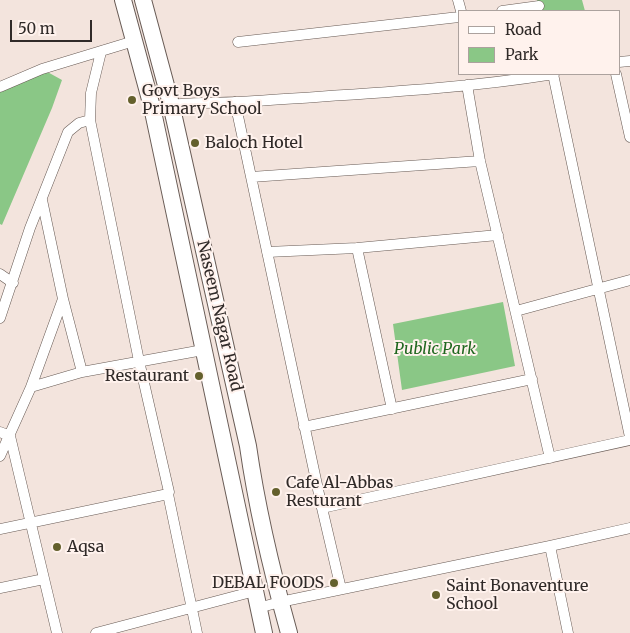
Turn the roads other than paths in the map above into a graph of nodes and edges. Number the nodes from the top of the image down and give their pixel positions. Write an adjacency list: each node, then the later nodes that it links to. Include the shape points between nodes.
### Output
1 (123, 0): 6 (main road, Naseem Nagar Road)
2 (144, 0): 15 (main road, Naseem Nagar Road)
3 (539, 6): 4 (street)
4 (509, 10)
5 (458, 17): 7 (street)
6 (134, 41): 8 (street); 16 (main road, Naseem Nagar Road)
7 (238, 42)
8 (101, 52): 13 (street, via 42,69); 17 (street, via 91,93)
9 (545, 75): 12 (street)
10 (553, 75): 28 (street)
11 (616, 75): 18 (street)
12 (467, 85): 14 (street); 19 (street)
13 (0, 87)
14 (235, 102): 15 (street); 20 (street)
15 (171, 104): 16 (street); 53 (main road, Naseem Nagar Road)
16 (152, 108): 32 (main road, Naseem Nagar Road)
17 (90, 120): 21 (street, via 79,123 68,132); 33 (street)
18 (630, 138)
19 (480, 162): 20 (street); 22 (street)
20 (251, 177): 24 (street)
21 (42, 200): 27 (street); 29 (street)
22 (498, 235): 23 (street); 30 (street)
23 (357, 248): 24 (street); 37 (street)
24 (267, 252): 38 (street)
25 (0, 274): 27 (street)
26 (630, 280): 28 (street)
27 (13, 283): 31 (street)
28 (599, 288): 30 (street); 40 (street)
29 (63, 300): 34 (street); 36 (street)
30 (516, 311): 35 (street)
31 (0, 318)
32 (203, 350): 33 (street); 52 (main road, Naseem Nagar Road)
33 (139, 361): 34 (street); 43 (street)
34 (82, 372): 36 (street)
35 (532, 379): 37 (street); 42 (street)
36 (31, 387): 39 (street)
37 (392, 409): 38 (street)
38 (304, 427): 44 (street)
39 (5, 434): 41 (street); 45 (street)
40 (630, 439): 42 (street)
41 (0, 456)
42 (550, 458): 44 (street)
43 (168, 494): 45 (street); 54 (street)
44 (322, 508): 51 (street)
45 (32, 524): 47 (street); 49 (street)
46 (630, 528): 48 (street)
47 (0, 530)
48 (550, 546): 51 (street); 61 (street)
49 (44, 579): 50 (street); 56 (street)
50 (0, 588)
51 (341, 589): 53 (street)
52 (255, 592): 54 (street); 55 (main road, Naseem Nagar Road)
53 (280, 602): 55 (street); 60 (main road, Naseem Nagar Road)
54 (192, 608): 57 (street); 58 (street)
55 (258, 608): 59 (main road, Naseem Nagar Road)
56 (57, 633)
57 (96, 633)
58 (196, 633)
59 (264, 633)
60 (289, 633)
61 (568, 633)

